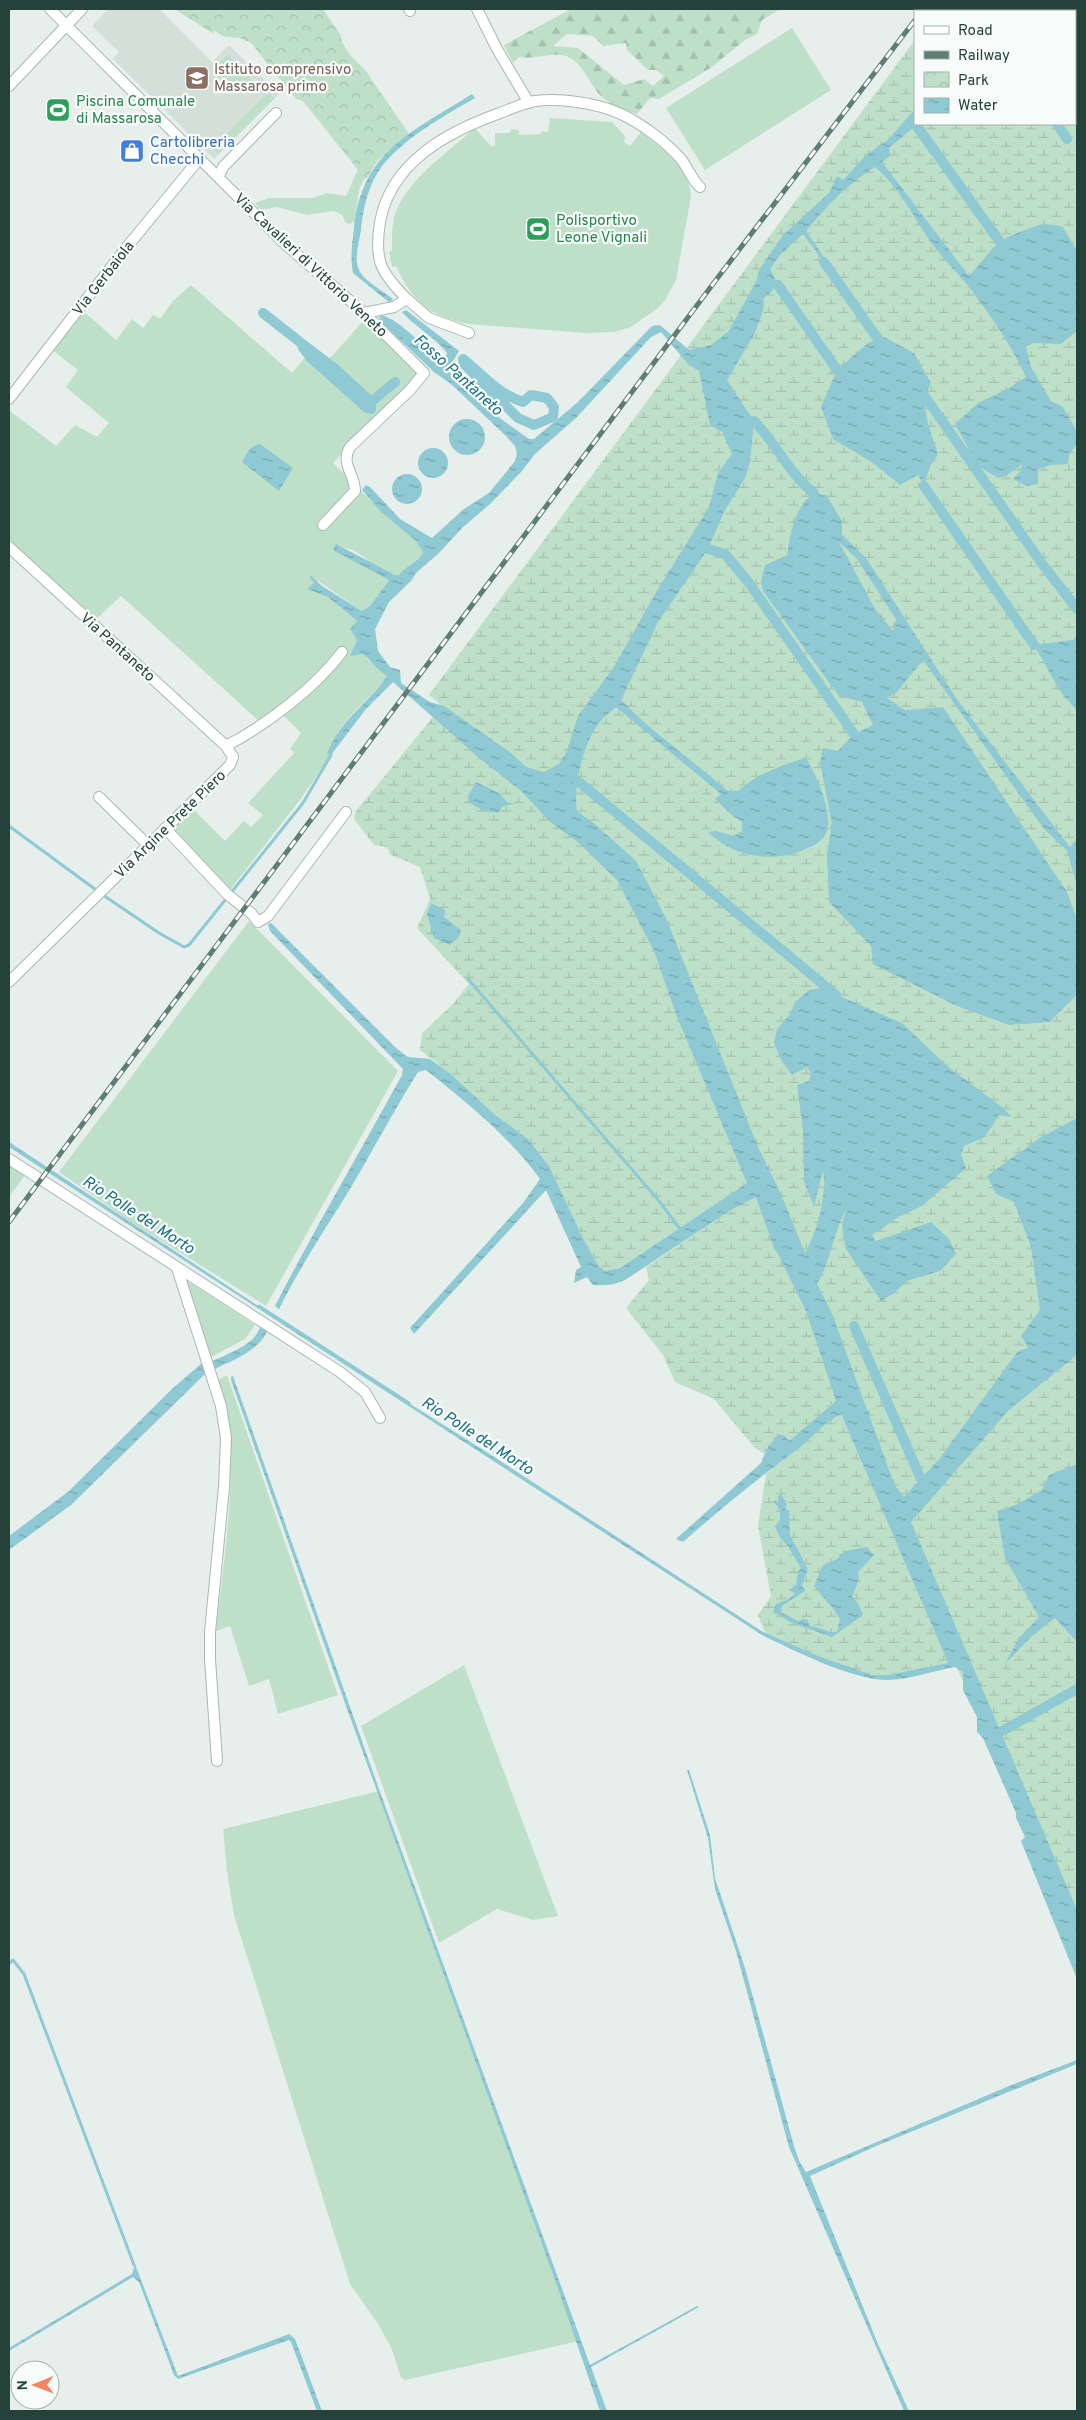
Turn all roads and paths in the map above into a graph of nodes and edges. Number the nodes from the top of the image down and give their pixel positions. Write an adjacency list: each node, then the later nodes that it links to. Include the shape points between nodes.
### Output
1 (50, 9): 4 (street, Via Cavalieri di Vittorio Veneto)
2 (82, 9): 4 (street)
3 (477, 9): 6 (street)
4 (68, 26): 5 (street); 8 (street, Via Cavalieri di Vittorio Veneto)
5 (9, 86)
6 (529, 102): 10 (street, via 587,104 620,113 640,124 672,150); 11 (street, via 467,125 443,139 418,156 397,180 383,205 377,254 389,281)
7 (276, 113): 9 (street, via 222,167)
8 (200, 158): 9 (street, Via Cavalieri di Vittorio Veneto); 14 (street, Via Gerbaiola)
9 (219, 176): 12 (street, Via Cavalieri di Vittorio Veneto, via 285,244)
10 (700, 187)
11 (407, 298): 12 (street, via 394,307); 13 (street, via 429,318)
12 (364, 314): 15 (street, Via Cavalieri di Vittorio Veneto, via 424,373 350,447 345,463 356,491)
13 (469, 333)
14 (9, 400)
15 (324, 525)
16 (9, 547): 18 (street, Via Pantaneto)
17 (342, 652): 18 (street, Via Argine Prete Piero, via 272,719)
18 (226, 746): 21 (street, Via Argine Prete Piero, via 233,757 230,765)
19 (98, 797): 22 (street)
20 (346, 812): 21 (street, via 268,916 258,922)
21 (165, 828): 22 (street, Via Argine Prete Piero)
22 (148, 845): 23 (street, Via Argine Prete Piero)
23 (9, 982)
24 (9, 1159): 25 (street)
25 (177, 1268): 26 (street, via 340,1372 365,1392); 27 (street, via 221,1406 226,1438 210,1632)
26 (380, 1418)
27 (217, 1761)

